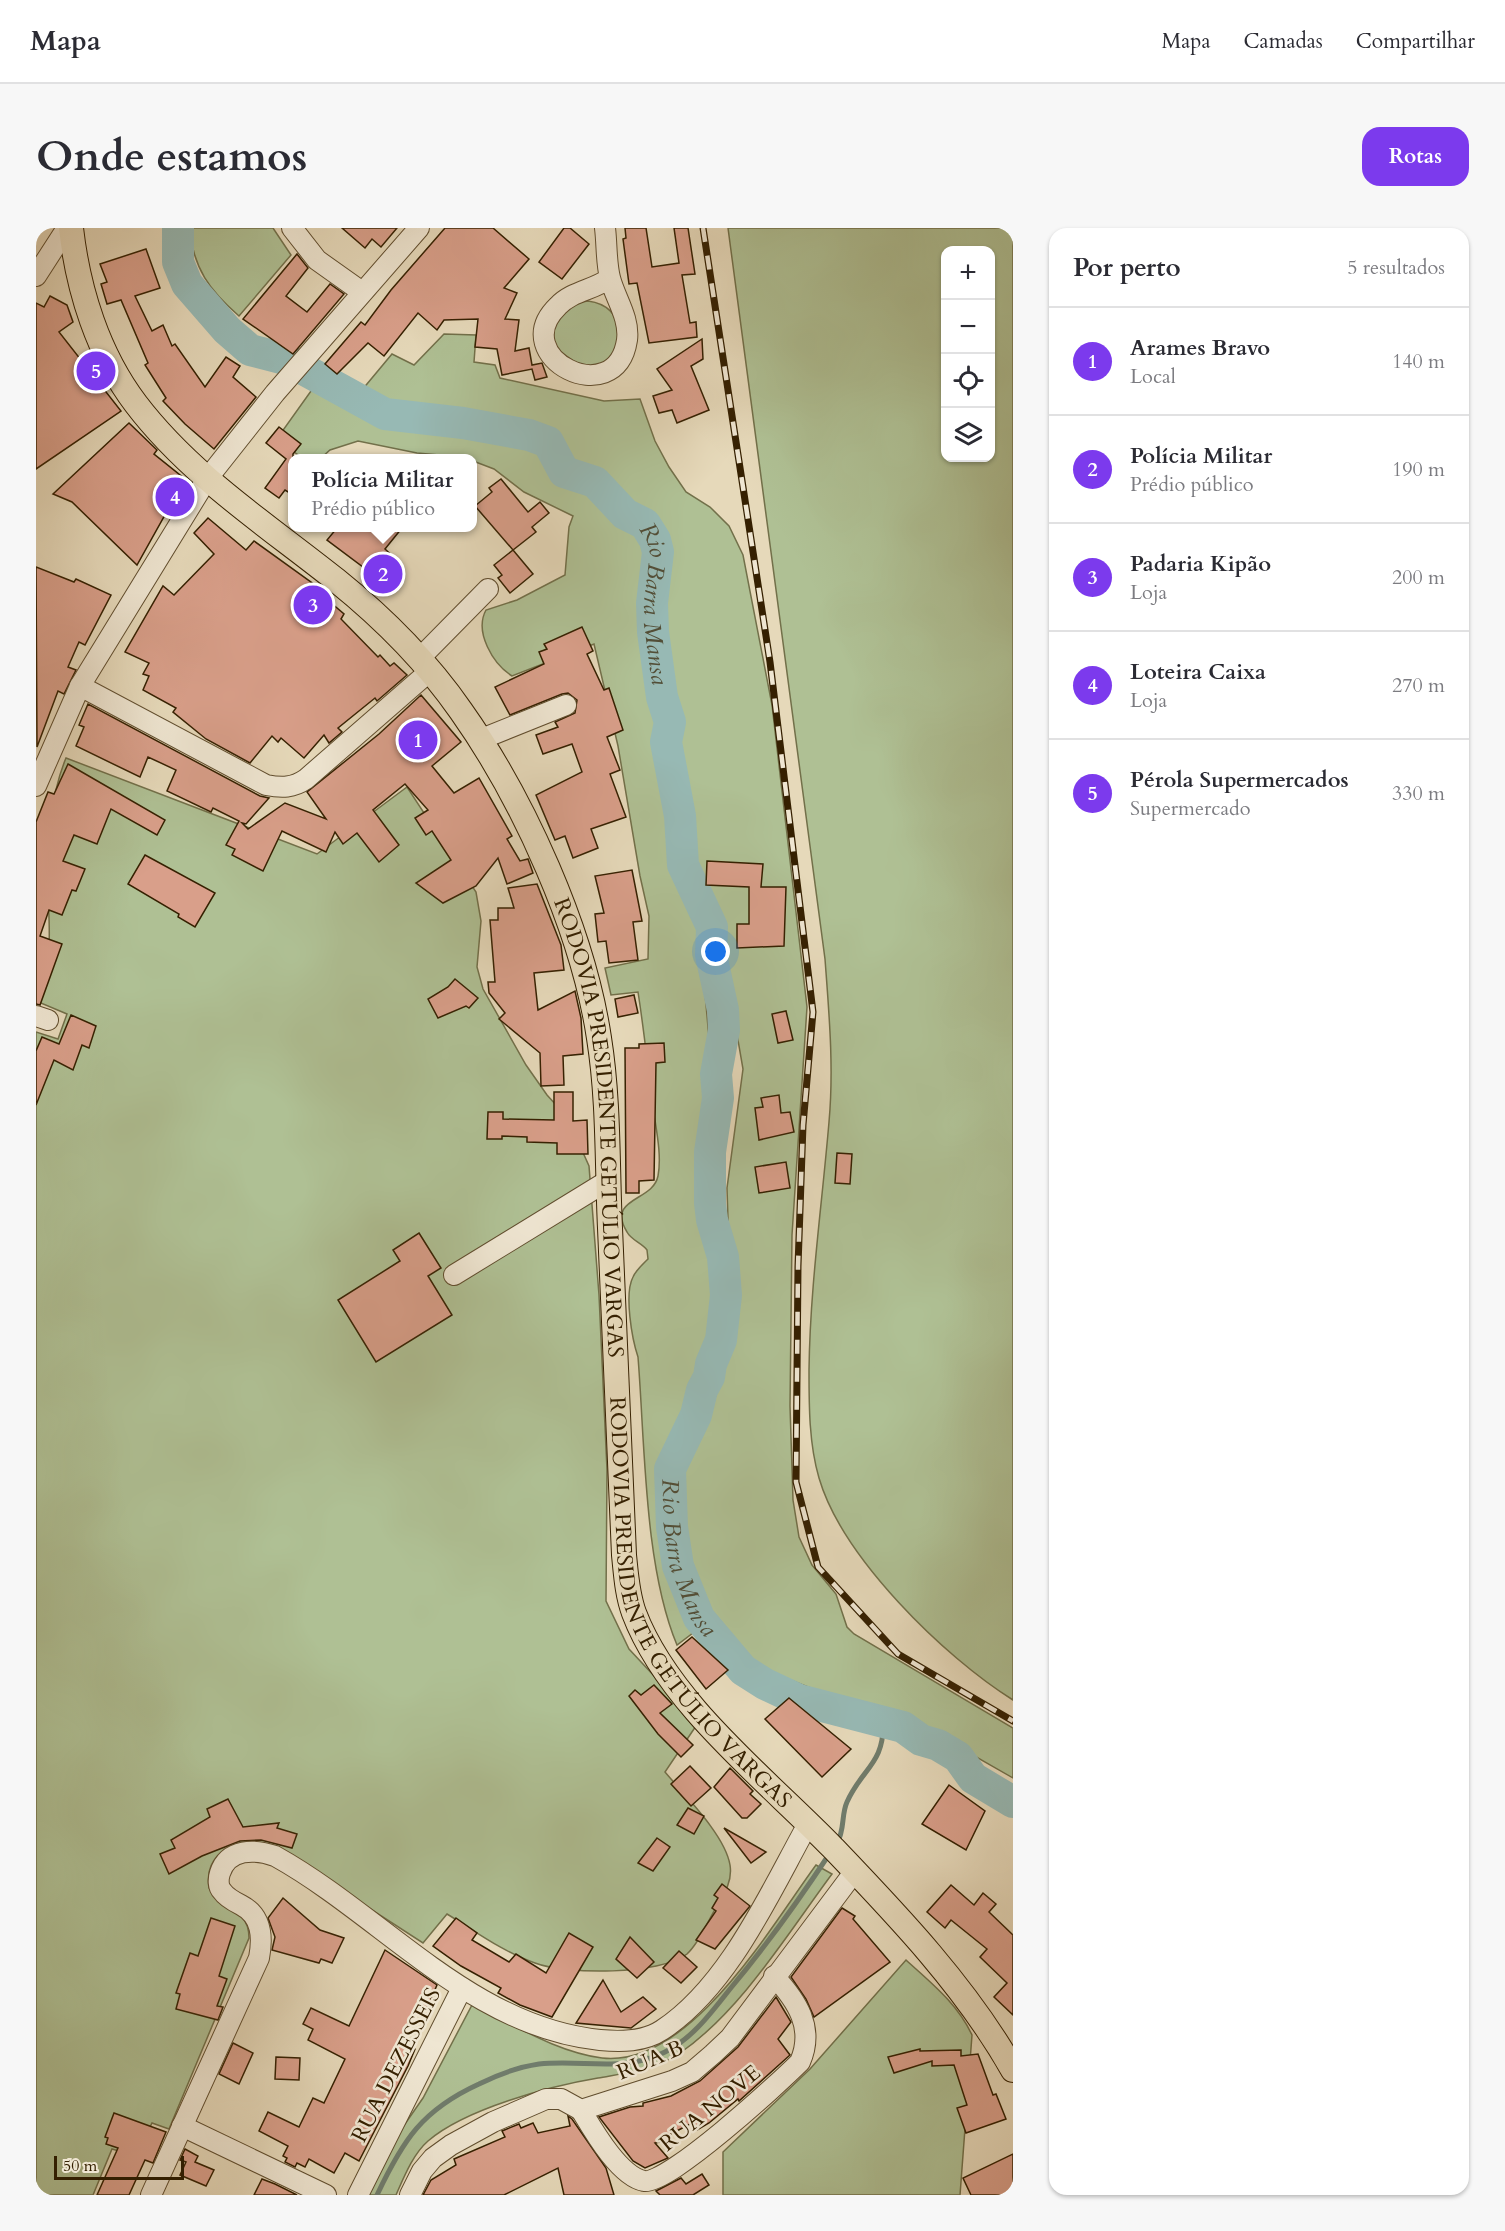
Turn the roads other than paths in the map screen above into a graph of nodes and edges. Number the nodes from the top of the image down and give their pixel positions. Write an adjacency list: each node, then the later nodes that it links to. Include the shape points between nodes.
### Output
1 (69, 228): 5 (street); 8 (main road, RODOVIA PRESIDENTE GETÚLIO VARGAS, via 85,300 112,365 136,404)
2 (292, 228): 7 (street, via 317,260)
3 (419, 228): 7 (street)
4 (605, 228): 6 (street)
5 (36, 276)
6 (610, 278): 6 (street, via 567,298 549,316 547,348 568,372 599,374 623,353 627,328)
7 (362, 292): 8 (street)
8 (207, 479): 10 (main road, RODOVIA PRESIDENTE GETÚLIO VARGAS, via 374,612); 11 (street)
9 (488, 589): 10 (street)
10 (424, 665): 11 (street, via 306,779 284,788 266,785); 13 (main road, RODOVIA PRESIDENTE GETÚLIO VARGAS, via 462,711)
11 (80, 686): 14 (street)
12 (566, 705): 13 (street)
13 (479, 740): 15 (main road, RODOVIA PRESIDENTE GETÚLIO VARGAS, via 525,818 559,894 589,987 599,1038)
14 (36, 786)
15 (609, 1180): 16 (street); 17 (main road, RODOVIA PRESIDENTE GETÚLIO VARGAS, via 624,1554 633,1611 660,1665 689,1703)
16 (454, 1275)
17 (810, 1825): 18 (main road, RODOVIA PRESIDENTE GETÚLIO VARGAS); 20 (street, RUA DEZESSEIS, via 738,1948 699,1998 660,2031 624,2041 566,2034 535,2025)
18 (850, 1867): 19 (street, RUA B); 21 (main road, RODOVIA PRESIDENTE GETÚLIO VARGAS, via 967,1997)
19 (774, 1976): 22 (street, RUA B, via 730,2038 692,2072 648,2091); 22 (street, RUA NOVE, via 791,1995 805,2022 806,2049 800,2062 683,2163 654,2180 634,2177 606,2149)
20 (462, 1988): 23 (street, via 284,1861 260,1851 236,1854 223,1866 219,1886 258,1920 259,1958); 26 (street, RUA DEZESSEIS)
21 (1013, 2070)
22 (580, 2110): 27 (street, via 561,2099 546,2099 493,2122 427,2163)
23 (182, 2126): 24 (street); 25 (street)
24 (151, 2195)
25 (326, 2195)
26 (358, 2195)
27 (410, 2195)

